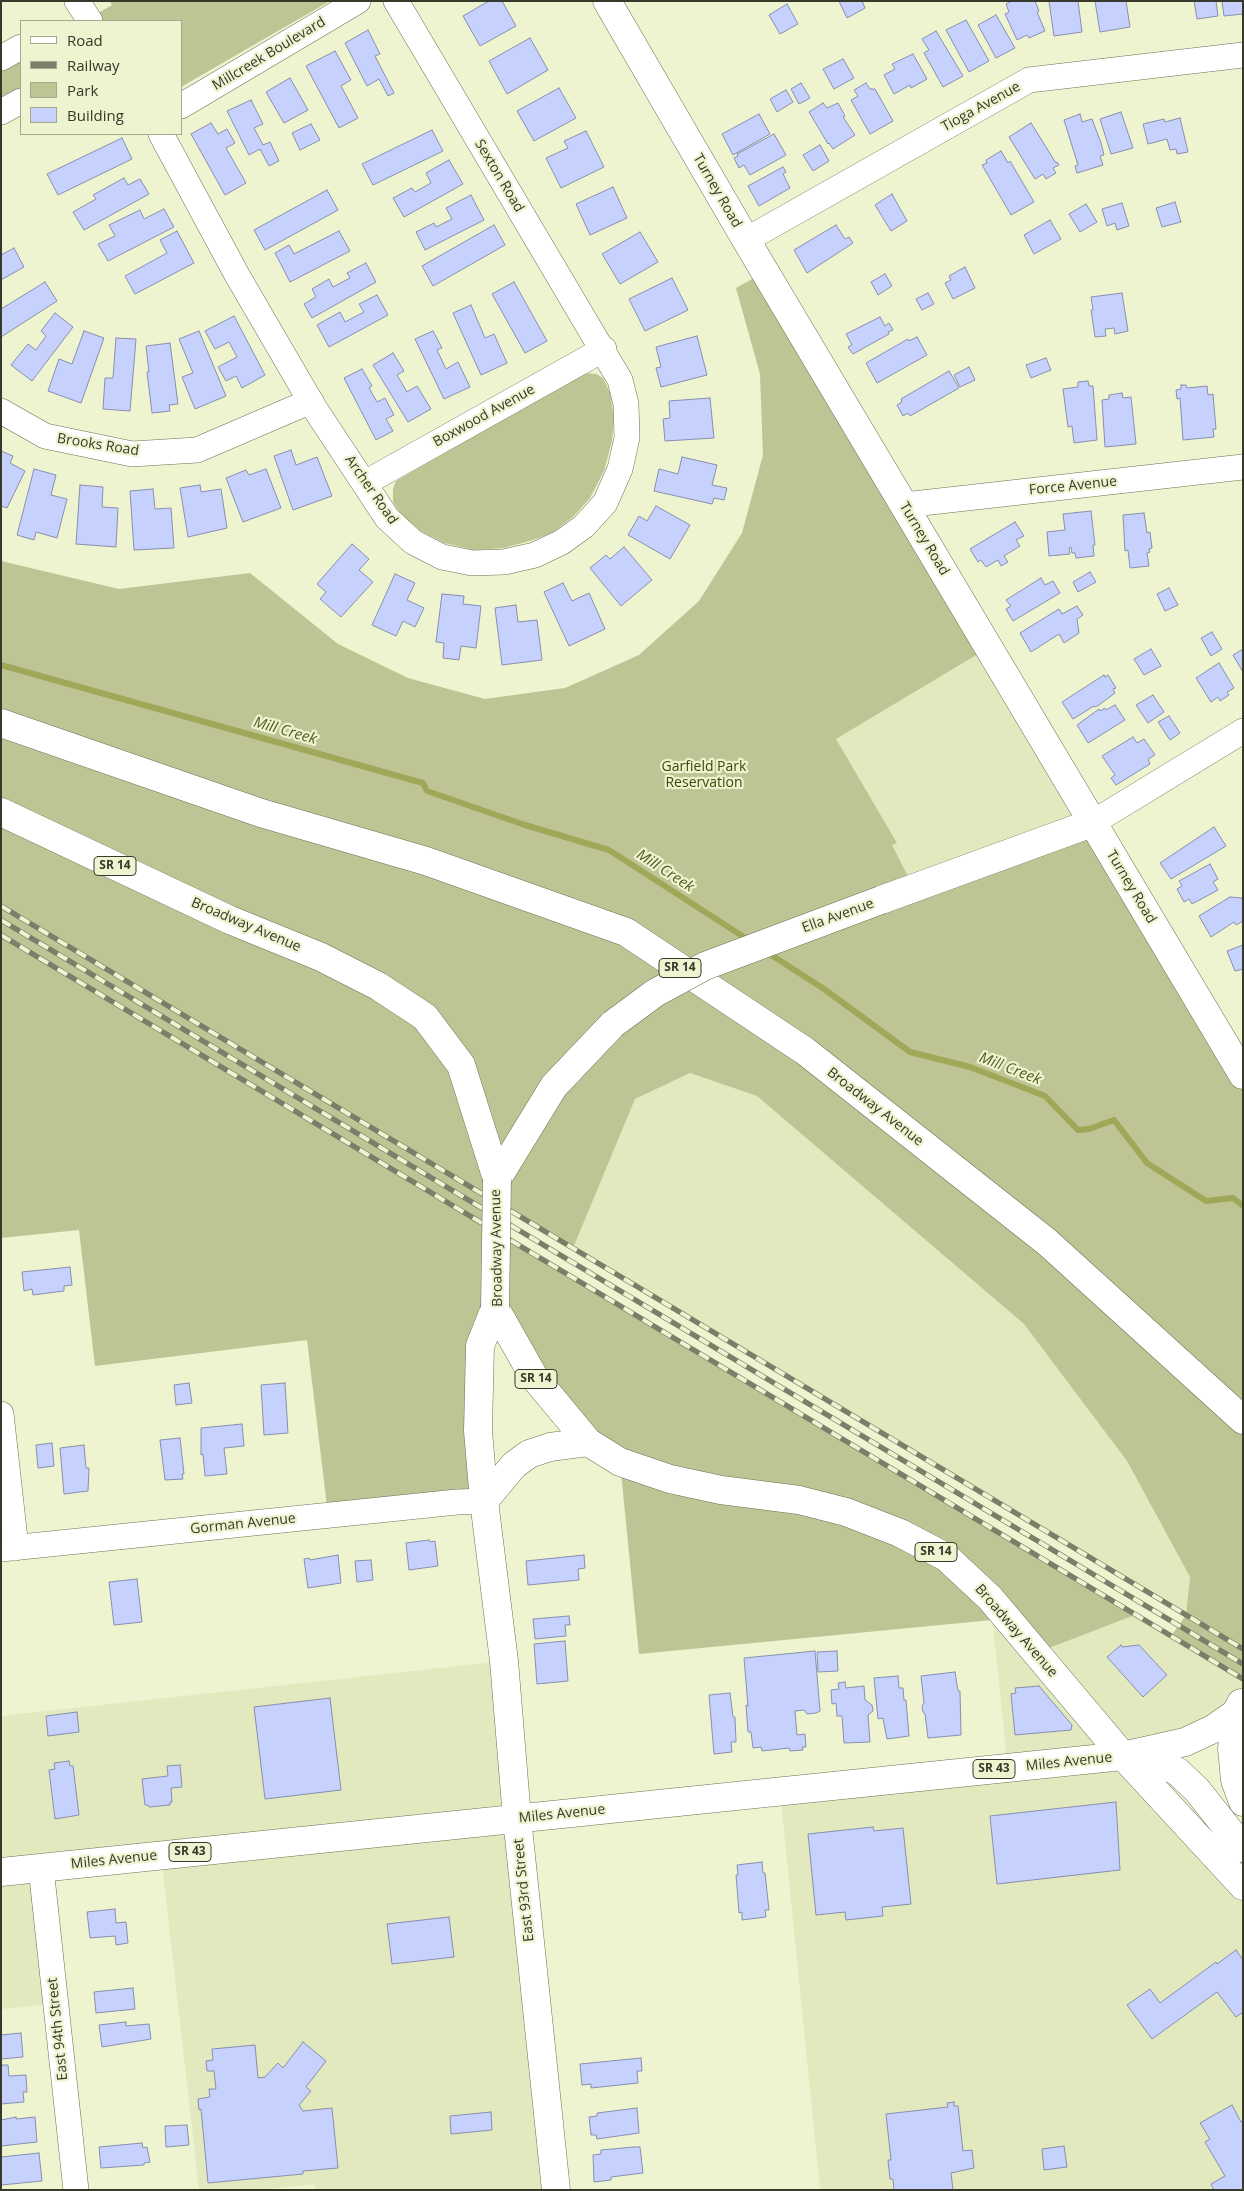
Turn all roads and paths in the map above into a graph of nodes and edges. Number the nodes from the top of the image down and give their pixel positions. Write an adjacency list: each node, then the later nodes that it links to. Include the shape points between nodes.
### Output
1 (358, 1): 8 (street, Millcreek Boulevard)
2 (396, 1): 12 (street, Sexton Road)
3 (606, 1): 11 (main road, Turney Road)
4 (20, 48): 6 (street)
5 (1243, 55): 11 (street, Tioga Avenue, via 1029,80)
6 (1, 58)
7 (20, 102): 9 (street)
8 (182, 105)
9 (1, 112)
10 (162, 135): 13 (street, Archer Road, via 237,275)
11 (746, 240): 17 (main road, Turney Road)
12 (604, 349): 16 (street, Boxwood Avenue); 16 (street, Archer Road, via 620,380 626,404 627,438 620,468 606,502 584,526 562,542 534,555 504,562 472,563 442,557 413,542 387,518)
13 (311, 401): 14 (street, Brooks Road, via 197,450 132,454 45,436); 16 (street, Archer Road)
14 (1, 411)
15 (1243, 467): 17 (street, Force Avenue)
16 (365, 483)
17 (904, 505): 21 (main road, Turney Road)
18 (1, 723): 26 (main road, Broadway Avenue / SR 14, via 261,813 426,862 626,932 804,1051 1047,1242)
19 (1243, 731): 21 (street, Ella Avenue)
20 (1, 812): 23 (main road, Broadway Avenue / SR 14, via 230,920 321,956 378,986 426,1018 461,1065)
21 (1092, 823): 22 (main road, Turney Road); 23 (main road, Ella Avenue, bridge, via 705,966 655,993 613,1024 554,1086)
22 (1243, 1075)
23 (497, 1180): 24 (main road, Broadway Avenue / SR 14, bridge)
24 (495, 1308): 27 (main road, Broadway Avenue / SR 14, via 534,1376); 28 (main road, East 93rd Street, via 480,1346 478,1431)
25 (1, 1414): 29 (street)
26 (1243, 1420)
27 (588, 1442): 28 (main road, via 550,1447 529,1454 514,1465); 31 (main road, Broadway Avenue / SR 14, via 620,1462 670,1479 721,1490 799,1500 846,1512 900,1533 946,1558 990,1598)
28 (484, 1501): 29 (street, Gorman Avenue); 33 (main road, East 93rd Street, via 504,1661)
29 (8, 1549)
30 (1239, 1706): 31 (main road, via 1213,1729 1185,1742); 32 (main road, via 1232,1748 1235,1780)
31 (1122, 1756): 33 (main road, Miles Avenue / SR 43); 34 (main road, SR 43, via 1159,1762 1178,1772 1197,1790); 37 (main road, Broadway Avenue / SR 14)
32 (1243, 1802)
33 (517, 1818): 35 (main road, Miles Avenue / SR 43); 39 (main road, East 93rd Street)
34 (1243, 1848)
35 (40, 1868): 36 (main road, Miles Avenue / SR 43); 38 (street, East 94th Street)
36 (1, 1872)
37 (1243, 1886)
38 (76, 2190)
39 (556, 2190)

